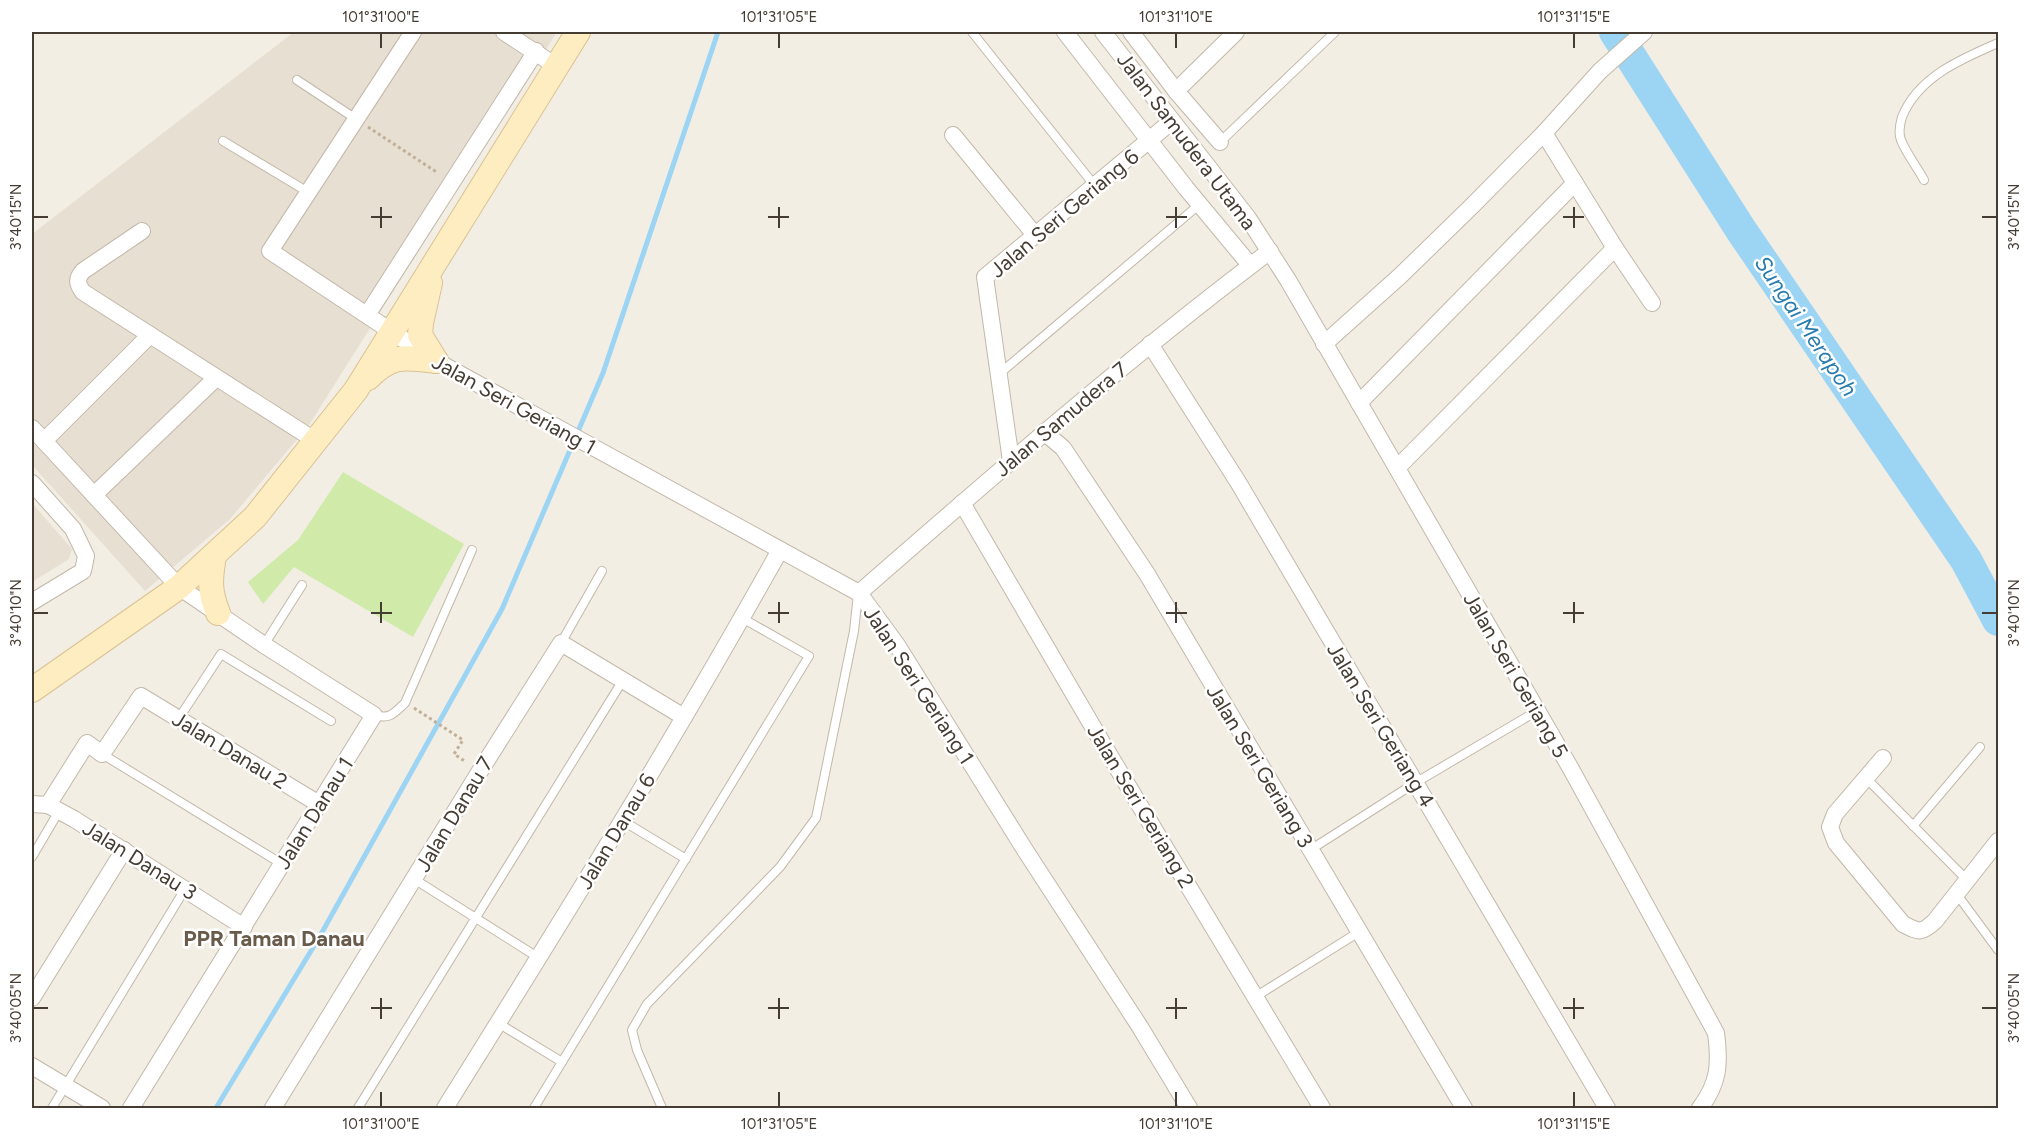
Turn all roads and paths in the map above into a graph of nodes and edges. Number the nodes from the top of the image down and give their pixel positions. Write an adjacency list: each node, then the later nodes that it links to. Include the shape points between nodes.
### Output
1 (413, 32): 16 (street)
2 (504, 32): 12 (street)
3 (578, 32): 13 (street)
4 (972, 32): 26 (lane)
5 (1065, 32): 20 (street)
6 (1103, 32): 17 (street, Jalan Samudera Utama)
7 (1131, 32): 15 (street, Jalan Samudera Utama)
8 (1236, 32): 15 (street)
9 (1335, 32): 22 (lane)
10 (1642, 33): 18 (street, via 1600,71)
11 (1998, 43): 23 (lane, via 1934,76 1907,105 1900,138)
12 (536, 51): 13 (street); 25 (street)
13 (556, 66): 28 (street)
14 (297, 80): 16 (lane)
15 (1176, 91): 22 (street, Jalan Samudera Utama)
16 (356, 119): 25 (path); 27 (street)
17 (1173, 121): 20 (street, Jalan Seri Geriang 6); 33 (street, Jalan Samudera Utama)
18 (1544, 133): 24 (street); 41 (street, via 1473,206)
19 (953, 135): 31 (street)
20 (1149, 140): 26 (street, Jalan Seri Geriang 6); 29 (street)
21 (223, 141): 27 (lane)
22 (1220, 142)
23 (1924, 180)
24 (1575, 183): 32 (street); 46 (street)
25 (450, 186): 28 (street); 37 (street)
26 (1095, 186): 31 (street, Jalan Seri Geriang 6)
27 (308, 192): 37 (street, Jalan Seri Geriang 1, via 270,251)
28 (470, 202): 35 (street)
29 (1200, 204): 34 (street); 43 (lane)
30 (142, 231): 39 (street, via 83,271 78,285)
31 (1035, 235): 43 (street, Jalan Seri Geriang 6, via 985,277)
32 (1615, 248): 36 (street); 52 (street)
33 (1269, 251): 34 (street, Jalan Samudera 7); 41 (street, Jalan Seri Geriang 5)
34 (1250, 265): 40 (street, Jalan Samudera 7)
35 (434, 266): 38 (street); 42 (street, via 420,335)
36 (1652, 303)
37 (367, 315): 38 (street, Jalan Seri Geriang 1)
38 (392, 332): 42 (street, Jalan Seri Geriang 1); 45 (street)
39 (150, 335): 44 (street); 49 (street)
40 (1150, 344): 48 (street, Jalan Samudera 7); 81 (street, Jalan Seri Geriang 4, via 1238,482)
41 (1324, 344): 46 (street, Jalan Seri Geriang 5)
42 (436, 361): 45 (street, via 392,360 381,365); 57 (street, Jalan Seri Geriang 1)
43 (999, 374): 51 (street, Jalan Seri Geriang 6)
44 (216, 378): 50 (street); 54 (street)
45 (356, 390): 50 (street)
46 (1359, 403): 52 (street, Jalan Seri Geriang 5)
47 (32, 428): 49 (street)
48 (1044, 432): 51 (street, Jalan Samudera 7); 88 (street, Jalan Seri Geriang 3, via 1063,448 1147,574)
49 (44, 441): 54 (street)
50 (316, 441): 58 (street, via 255,517)
51 (1011, 461): 55 (street, Jalan Samudera 7)
52 (1397, 468): 71 (street, Jalan Seri Geriang 5)
53 (32, 483): 63 (street, via 73,529 86,556 83,571)
54 (94, 495): 61 (street)
55 (962, 503): 62 (street, Jalan Samudera 7); 100 (street, Jalan Seri Geriang 2)
56 (472, 550): 72 (lane, via 405,703 384,718)
57 (780, 550): 62 (street, Jalan Seri Geriang 1); 65 (street, Jalan Danau 6)
58 (214, 556): 61 (street); 64 (street, via 210,582)
59 (602, 571): 66 (lane)
60 (302, 585): 67 (lane)
61 (179, 587): 64 (street); 69 (street)
62 (859, 593): 113 (lane, via 816,818 780,867 647,1004 632,1030); 114 (street, Jalan Seri Geriang 1, via 897,645)
63 (32, 602)
64 (218, 613): 67 (street)
65 (742, 618): 73 (street, Jalan Danau 6); 90 (lane, via 809,656)
66 (561, 643): 68 (street); 92 (street, Jalan Danau 7)
67 (264, 645): 72 (street)
68 (623, 680): 73 (street); 95 (lane)
69 (32, 690)
70 (414, 709): 78 (path, via 463,740)
71 (1537, 711): 81 (lane); 118 (street, Jalan Seri Geriang 5, via 1716,1033 1716,1076)
72 (374, 715): 82 (street, Jalan Danau 1)
73 (684, 717): 84 (street, Jalan Danau 6)
74 (179, 718): 75 (lane, via 221,654); 77 (street, Jalan Danau 2, via 141,696); 82 (street, Jalan Danau 2)
75 (331, 721)
76 (1980, 747): 85 (lane)
77 (102, 754): 83 (street, via 87,743); 91 (lane)
78 (454, 754)
79 (1883, 758): 80 (street)
80 (1866, 778): 85 (lane); 93 (street, via 1835,814 1830,827 1836,843 1904,924 1917,931 1925,930)
81 (1415, 783): 88 (lane); 117 (street, Jalan Seri Geriang 4)
82 (319, 804): 91 (street, Jalan Danau 1)
83 (46, 807): 87 (street, Jalan Danau 3); 89 (lane)
84 (623, 821): 90 (lane); 99 (street, Jalan Danau 6)
85 (1913, 826): 93 (lane)
86 (1998, 841): 93 (street)
87 (124, 850): 94 (street, Jalan Danau 3); 101 (street)
88 (1310, 850): 97 (street, Jalan Seri Geriang 3)
89 (32, 857)
90 (686, 859): 103 (lane)
91 (282, 864): 96 (street, Jalan Danau 1)
92 (414, 879): 95 (lane); 109 (street, Jalan Danau 7)
93 (1962, 886): 98 (lane)
94 (184, 889): 96 (street, Jalan Danau 3); 105 (lane)
95 (476, 918): 99 (lane); 110 (lane)
96 (244, 927): 108 (street, Jalan Danau 1)
97 (1359, 932): 100 (lane); 116 (street, Jalan Seri Geriang 3)
98 (1998, 950)
99 (539, 958): 102 (street, Jalan Danau 6)
100 (1256, 997): 115 (street, Jalan Seri Geriang 2)
101 (32, 998)
102 (498, 1023): 103 (lane); 111 (street, Jalan Danau 6)
103 (562, 1062): 112 (lane)
104 (32, 1066): 105 (street)
105 (66, 1087): 106 (lane); 107 (street)
106 (52, 1108)
107 (102, 1108)
108 (131, 1108)
109 (274, 1108)
110 (358, 1108)
111 (445, 1108)
112 (534, 1108)
113 (662, 1108)
114 (1189, 1108)
115 (1322, 1108)
116 (1464, 1108)
117 (1607, 1108)
118 (1700, 1108)

